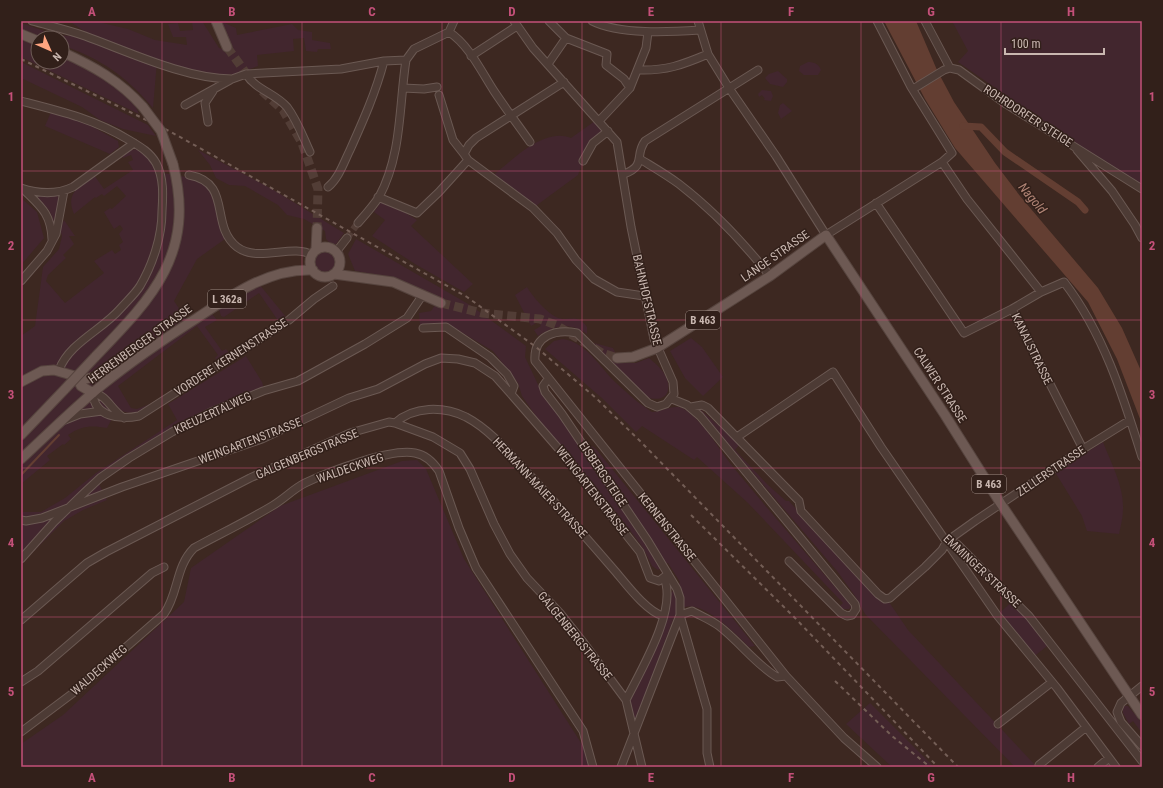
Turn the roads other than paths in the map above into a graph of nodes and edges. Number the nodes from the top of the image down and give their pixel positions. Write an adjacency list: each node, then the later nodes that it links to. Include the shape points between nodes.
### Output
1 (32, 21): 25 (street, via 72,32 162,64 208,77)
2 (216, 21): 14 (main road)
3 (454, 21): 11 (street)
4 (549, 21): 13 (street)
5 (594, 21): 12 (street, via 605,26)
6 (698, 21): 10 (street, CALWER STRASSE)
7 (877, 21): 31 (street)
8 (925, 21): 21 (street)
9 (515, 24): 17 (street); 20 (street, BAHNHOFSTRASSE)
10 (700, 30): 12 (street); 15 (street, CALWER STRASSE)
11 (449, 32): 17 (street); 18 (street, via 414,49)
12 (648, 32): 23 (street, via 646,48)
13 (566, 38): 20 (street); 29 (street, via 607,54 606,65 624,79)
14 (227, 46)
15 (708, 54): 23 (street, via 659,71); 30 (street, CALWER STRASSE)
16 (70, 56): 93 (main road, bridge, via 107,75 134,96 161,132 176,178 179,208 176,239 165,271 143,307)
17 (471, 56): 36 (street)
18 (406, 60): 19 (street); 27 (street)
19 (384, 61): 24 (street, via 341,69); 50 (street, via 368,110 338,174)
20 (548, 64): 26 (street, BAHNHOFSTRASSE)
21 (947, 69): 31 (street); 42 (street, ROHRDORFER STEIGE, via 959,70 1006,104)
22 (758, 70): 30 (street)
23 (637, 72): 29 (street)
24 (246, 74): 25 (street); 43 (street, via 251,82 286,107)
25 (232, 79): 32 (street)
26 (564, 82): 36 (street); 37 (street, BAHNHOFSTRASSE)
27 (403, 88): 28 (street); 54 (street, via 396,147 387,179)
28 (437, 88)
29 (630, 88): 37 (street)
30 (729, 88): 45 (street, via 644,141 640,146); 57 (street, CALWER STRASSE)
31 (915, 88): 47 (street, via 952,153)
32 (214, 89): 35 (street); 38 (street, via 205,103)
33 (439, 95): 44 (street, via 453,140)
34 (21, 101): 41 (street, via 92,121 108,127)
35 (185, 105)
36 (511, 116): 40 (street); 44 (street, via 476,138 469,145)
37 (599, 121): 39 (street, BAHNHOFSTRASSE)
38 (208, 122)
39 (608, 131): 46 (street, via 593,143); 48 (street, BAHNHOFSTRASSE, via 617,142)
40 (530, 142)
41 (134, 143): 53 (street); 79 (street, via 150,156 161,176 162,222 155,252 140,286 112,318 63,360)
42 (1075, 146): 52 (street, ROHRDORFER STEIGE); 59 (street, via 1112,191)
43 (310, 152)
44 (466, 157): 54 (street, via 439,192 417,214); 73 (street, via 533,208 594,279 617,292)
45 (640, 159): 48 (street, via 635,168); 68 (street, via 678,184 711,212 751,252)
46 (582, 161)
47 (942, 162): 55 (street, LANGE STRASSE); 71 (street, via 966,199)
48 (624, 174): 73 (street, BAHNHOFSTRASSE)
49 (189, 175): 62 (street, via 201,177 212,186 229,237 245,252 306,251)
50 (328, 186)
51 (21, 188): 53 (street, via 47,193); 60 (street, via 46,212)
52 (1142, 189)
53 (64, 191): 60 (street, via 59,224)
54 (378, 198): 56 (street)
55 (876, 203): 57 (street, LANGE STRASSE); 75 (street, KANALSTRASSE, via 964,333)
56 (358, 223)
57 (826, 235): 68 (main road, LANGE STRASSE / B 463); 98 (main road, CALWER STRASSE / B 463)
58 (347, 238): 61 (street)
59 (1142, 238)
60 (52, 239): 69 (street, via 47,251)
61 (332, 250): 62 (main road); 62 (main road, via 318,228); 63 (main road)
62 (313, 255): 64 (main road); 65 (main road, HERRENBERGER STRASSE / L 362a)
63 (340, 265): 66 (main road); 67 (main road)
64 (313, 270): 65 (main road, HERRENBERGER STRASSE / L 362a); 66 (main road, via 324,277)
65 (289, 271): 80 (main road, HERRENBERGER STRASSE / L 362a, via 246,287)
66 (334, 274): 67 (main road)
67 (358, 276): 72 (main road, via 393,282)
68 (770, 276): 77 (main road, LANGE STRASSE / B 463)
69 (21, 281)
70 (333, 286): 89 (street, VORDERE KERNENSTRASSE, via 289,320 147,412)
71 (1041, 292): 75 (street); 90 (street, via 1064,282 1076,297 1109,360)
72 (422, 296): 74 (main road); 99 (street, KREUZERTALWEG, via 407,318 396,327 298,381 246,397 172,432 100,478)
73 (644, 296): 77 (street, BAHNHOFSTRASSE)
74 (441, 303)
75 (1012, 309): 95 (street, KANALSTRASSE)
76 (423, 328): 85 (street, via 446,327 490,357 507,374 514,386)
77 (657, 348): 78 (main road, LANGE STRASSE / B 463, via 633,357); 86 (street, BAHNHOFSTRASSE, via 673,382)
78 (617, 358)
79 (59, 370): 81 (main road); 83 (main road, via 42,371)
80 (121, 370): 81 (main road); 84 (main road, HERRENBERGER STRASSE / L 362a)
81 (81, 379): 84 (main road, via 81,386)
82 (548, 379): 86 (street, via 535,361 534,352 541,340 552,333 565,331 577,333 648,403 657,407 666,404); 105 (street, EISBERGSTEIGE, via 544,386 545,392 575,433); 109 (street, KERNENSTRASSE)
83 (21, 382)
84 (93, 393): 88 (street, via 96,404); 89 (street, via 103,396 116,413); 91 (main road, HERRENBERGER STRASSE / L 362a)
85 (511, 394): 99 (street, WEINGARTENSTRASSE, via 495,376 475,363 441,358 378,389 350,398 262,439); 105 (street, WEINGARTENSTRASSE, via 570,463 640,552 650,578 659,581)
86 (672, 398): 87 (street)
87 (691, 407): 94 (street, via 702,405 708,408); 103 (street, via 855,604 856,609 852,615 841,613)
88 (102, 411): 89 (street, VORDERE KERNENSTRASSE); 91 (street, VORDERE KERNENSTRASSE, via 80,414)
89 (124, 418)
90 (1130, 420): 95 (street, ZELLERSTRASSE); 96 (street)
91 (59, 423): 97 (main road, HERRENBERGER STRASSE / L 362a)
92 (395, 423): 107 (street, HERMANN-MAIER-STRASSE, via 410,414 433,409 447,410 480,425 542,488 626,584 651,610); 108 (street, GALGENBERGSTRASSE, via 389,422 350,433 250,478 136,536 87,563); 114 (street, GALGENBERGSTRASSE, via 433,436 460,453 510,554 527,578 560,613)
93 (22, 434)
94 (737, 437): 101 (street, ZELLERSTRASSE, via 799,501 801,510 885,599 890,598 924,568 942,550); 101 (street, EMMINGER STRASSE, via 833,372 881,447)
95 (1083, 448): 98 (street, ZELLERSTRASSE)
96 (1142, 457)
97 (21, 459)
98 (1001, 504): 101 (street, ZELLERSTRASSE); 113 (main road, CALWER STRASSE / B 463)
99 (70, 507): 100 (street, WEINGARTENSTRASSE, via 42,518); 102 (street, KREUZERTALWEG)
100 (21, 520)
101 (947, 541): 111 (street, via 997,615); 122 (street, EMMINGER STRASSE, via 957,544 1029,616)
102 (21, 559)
103 (789, 561)
104 (164, 567): 110 (street, via 152,573)
105 (666, 576): 106 (street, EISBERGSTEIGE, via 677,589); 107 (street, EISBERGSTEIGE, via 668,596)
106 (680, 615): 109 (street, via 692,611 705,617 720,626 767,672 777,678); 119 (street, EISBERGSTEIGE); 127 (street, via 707,709 707,753)
107 (663, 616): 114 (street, EISBERGSTEIGE, via 655,643)
108 (21, 620)
109 (786, 676): 128 (street, KERNENSTRASSE, via 844,738)
110 (21, 682)
111 (1052, 682): 116 (street); 117 (street)
112 (1142, 686): 113 (street)
113 (1129, 696): 115 (main road, CALWER STRASSE / B 463); 120 (street, via 1118,708 1118,718)
114 (626, 700): 119 (street, GALGENBERGSTRASSE)
115 (1142, 714)
116 (998, 724)
117 (1085, 728): 121 (street); 123 (street)
118 (21, 732): 125 (street, WALDECKWEG, via 77,690 164,614 172,602 179,570 187,554 194,548 274,505 304,484 336,470 407,452 426,457 439,471 476,568 583,731)
119 (634, 734): 124 (street, GALGENBERGSTRASSE); 126 (street, EISBERGSTEIGE)
120 (1142, 746)
121 (1109, 758): 129 (street); 130 (street)
122 (1142, 761)
123 (1039, 765)
124 (640, 766)
125 (593, 767)
126 (621, 767)
127 (710, 767)
128 (878, 767)
129 (1098, 767)
130 (1116, 767)

